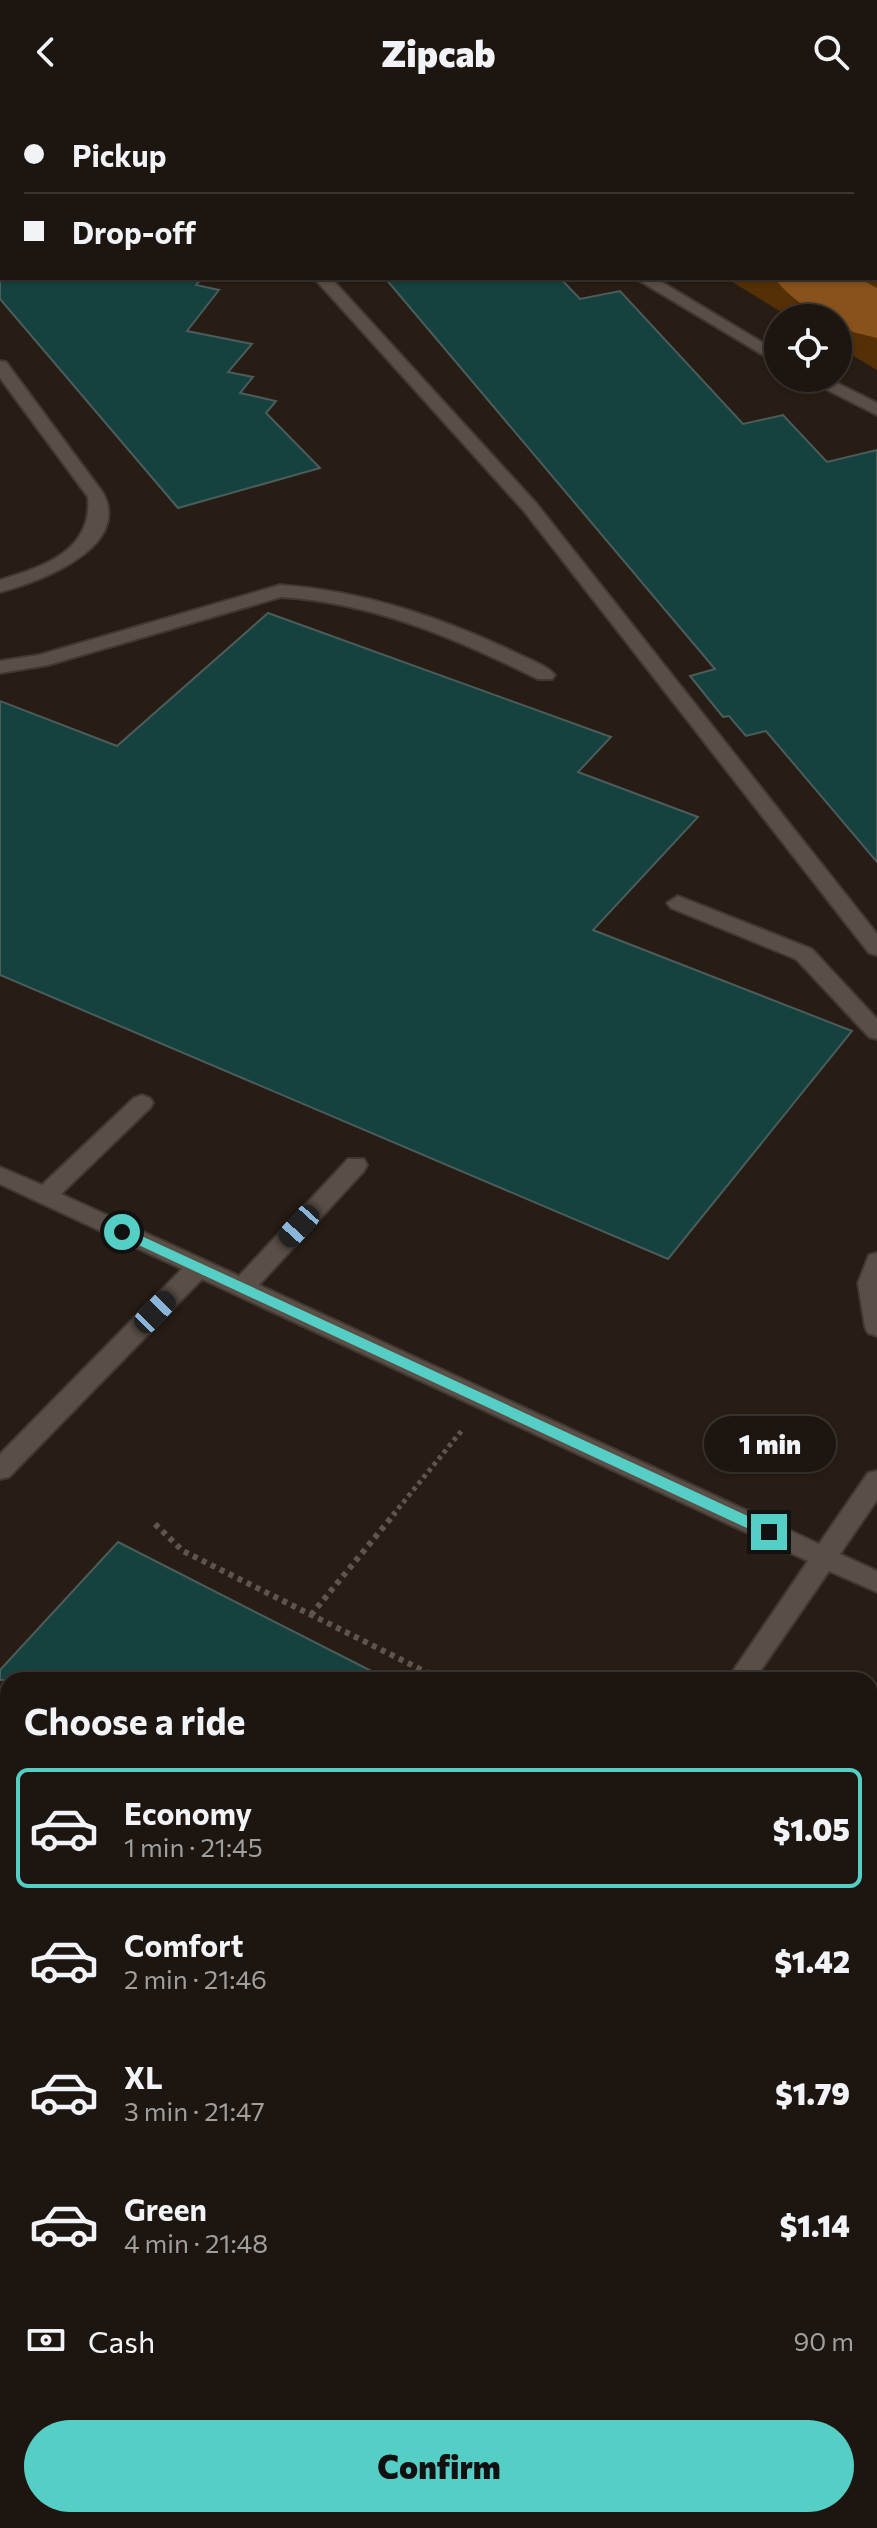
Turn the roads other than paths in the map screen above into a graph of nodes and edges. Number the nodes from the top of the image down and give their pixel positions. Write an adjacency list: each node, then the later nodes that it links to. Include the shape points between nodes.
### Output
1 (324, 280): 11 (street, via 530,507)
2 (646, 280): 3 (street)
3 (764, 351)
4 (0, 366): 7 (street, via 97,497 102,514 94,533 73,554 39,575)
5 (841, 392): 6 (street)
6 (877, 410)
7 (0, 586)
8 (0, 667): 9 (street, via 41,661 280,591 321,592 380,607 460,634)
9 (545, 675)
10 (678, 903): 12 (street, via 804,954)
11 (877, 948)
12 (877, 1032)
13 (142, 1103): 16 (street)
14 (356, 1165): 19 (street)
15 (0, 1175): 16 (street)
16 (45, 1196): 18 (street)
17 (877, 1261): 20 (street, via 870,1283)
18 (199, 1267): 19 (street); 21 (street)
19 (243, 1287): 23 (street)
20 (877, 1327)
21 (0, 1470)
22 (877, 1480): 23 (street)
23 (825, 1558): 24 (street); 25 (street)
24 (877, 1582)
25 (746, 1672)

